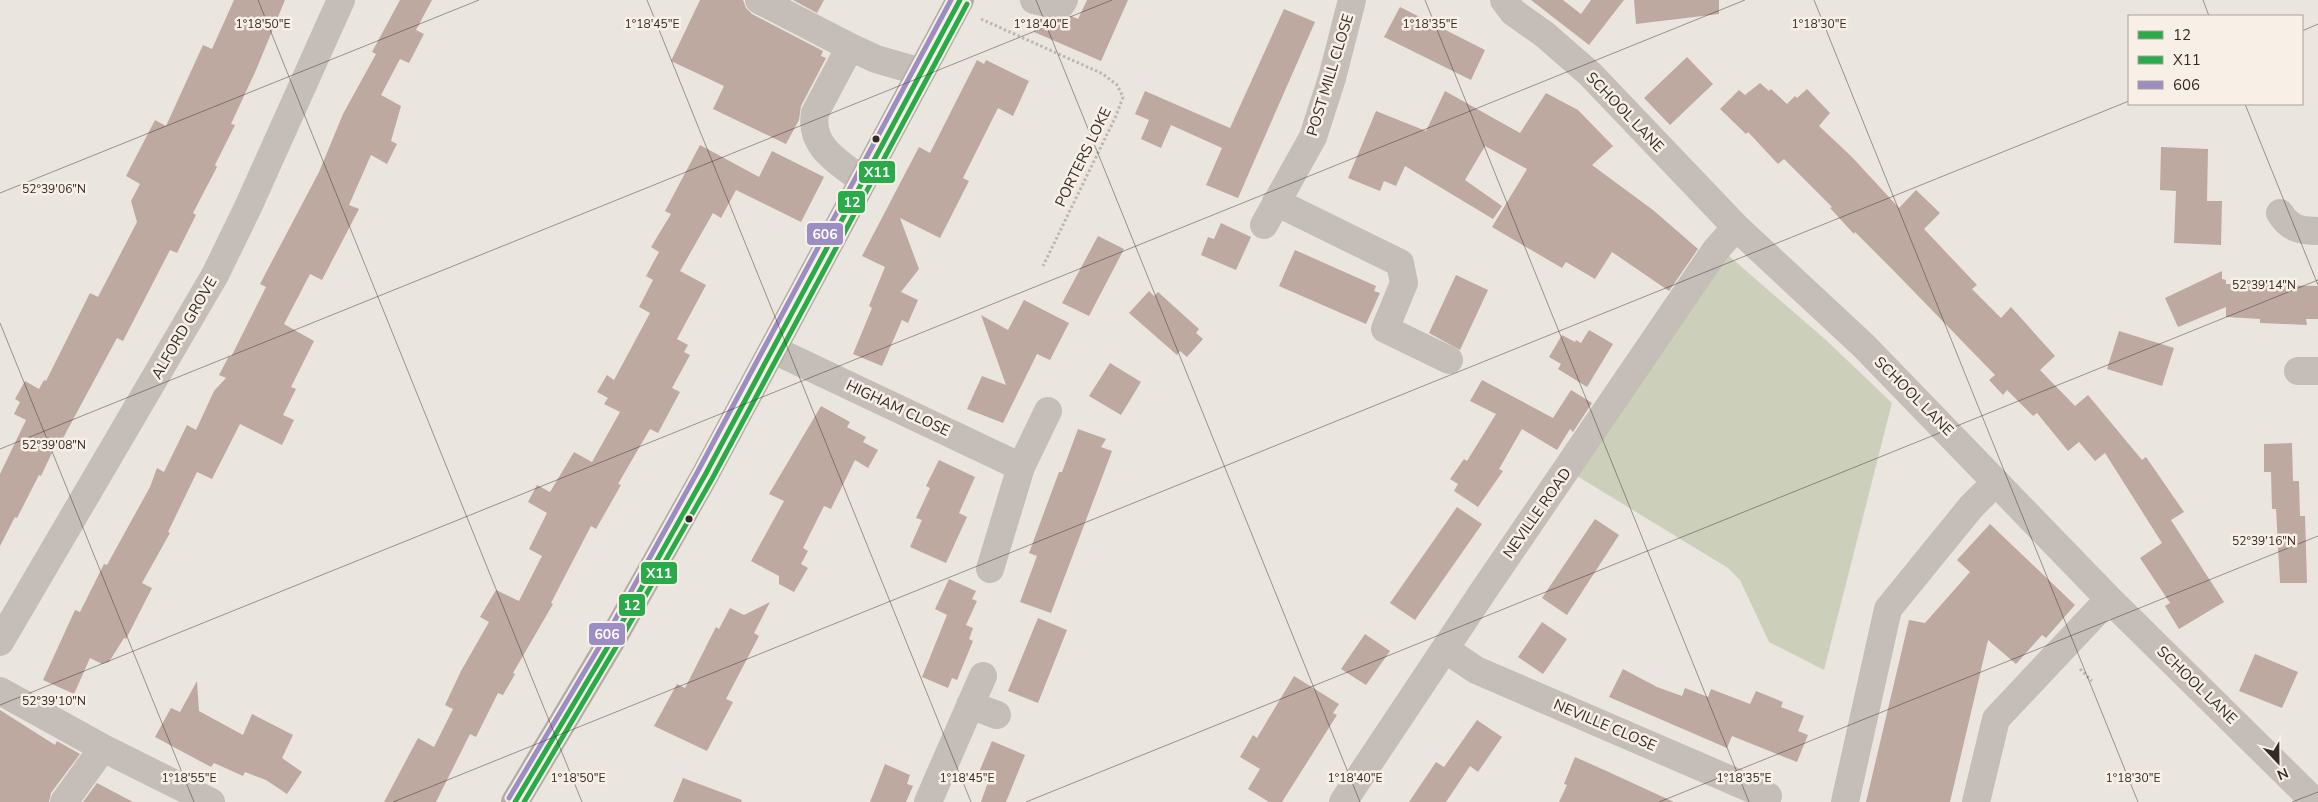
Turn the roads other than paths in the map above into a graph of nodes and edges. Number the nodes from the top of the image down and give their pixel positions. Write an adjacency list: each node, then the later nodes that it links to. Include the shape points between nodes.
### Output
1 (341, 0): 21 (street, ALFORD GROVE, via 215,275)
2 (759, 0): 8 (street)
3 (1034, 0): 4 (street, via 1060,6)
4 (1064, 0)
5 (1352, 0): 15 (street, POST MILL CLOSE, via 1313,137 1270,214 1400,263 1404,283 1385,329)
6 (1504, 0): 12 (street, SCHOOL LANE, via 1513,12 1590,74)
7 (957, 4): 9 (main road)
8 (850, 47): 9 (street, via 876,59); 10 (street, via 815,114 815,134 825,152)
9 (921, 72): 10 (main road)
10 (862, 180): 14 (main road)
11 (2280, 213): 13 (street, via 2286,223 2301,231)
12 (1736, 227): 18 (street, SCHOOL LANE, via 1864,346); 22 (street, NEVILLE ROAD, via 1715,252)
13 (2318, 232)
14 (774, 350): 17 (street, HIGHAM CLOSE); 32 (main road, via 643,585)
15 (1449, 360)
16 (1048, 411): 17 (street)
17 (1021, 467): 19 (street)
18 (1996, 482): 20 (street, SCHOOL LANE); 35 (street, via 1971,507 1888,609)
19 (990, 568)
20 (2109, 599): 29 (street, SCHOOL LANE, via 2262,748); 36 (street, via 1996,719)
21 (0, 642)
22 (1445, 649): 28 (street, NEVILLE CLOSE, via 1476,670); 34 (street, NEVILLE ROAD)
23 (983, 676): 25 (street)
24 (0, 691): 27 (street)
25 (970, 705): 26 (street); 33 (street)
26 (996, 716)
27 (103, 748): 30 (street); 31 (street)
28 (1768, 796)
29 (2305, 799)
30 (64, 802)
31 (211, 802)
32 (515, 802)
33 (928, 802)
34 (1343, 802)
35 (1845, 802)
36 (1976, 802)

